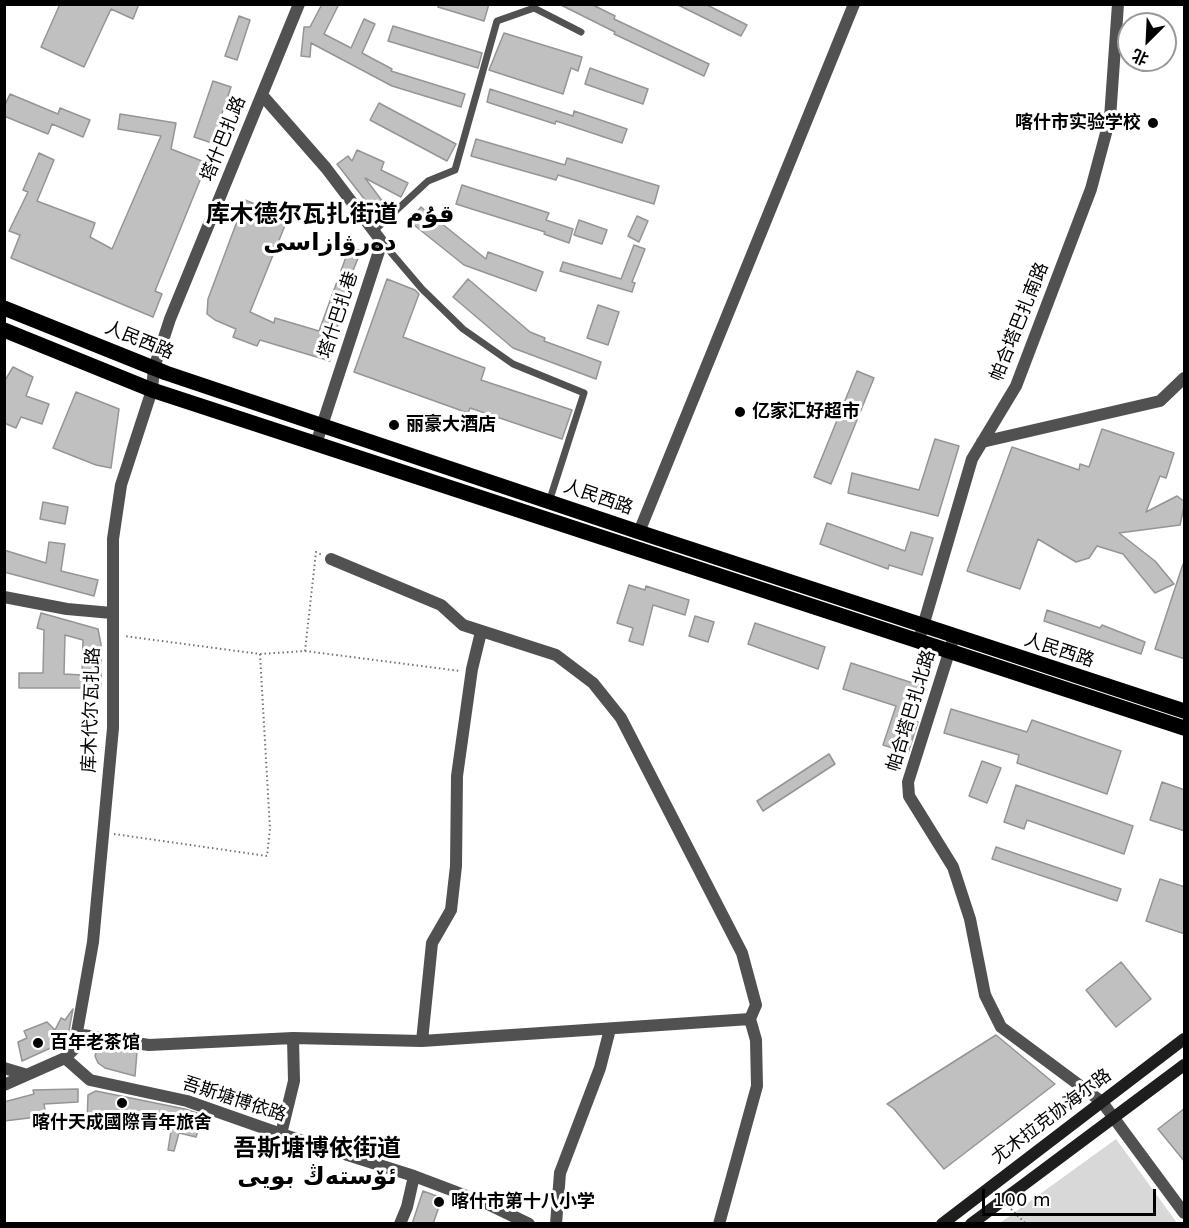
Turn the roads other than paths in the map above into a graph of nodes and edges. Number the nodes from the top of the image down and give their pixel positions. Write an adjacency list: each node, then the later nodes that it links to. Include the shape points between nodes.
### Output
1 (299, 4): 5 (street, 塔什巴扎路)
2 (854, 4): 16 (street)
3 (1118, 4): 13 (street, 帕合塔巴扎南路, via 1110,118 1091,189 1016,386)
4 (581, 32): 6 (lane, via 534,8 497,21 455,170 428,181)
5 (262, 95): 6 (street, via 326,168); 9 (street, 塔什巴扎路)
6 (378, 237): 12 (street, 塔什巴扎巷); 15 (lane, via 463,329 513,364 585,393)
7 (4, 308): 9 (main road, 人民西路)
8 (4, 330): 11 (main road, 人民西路)
9 (153, 368): 11 (street, 塔什巴扎路); 12 (main road, 人民西路)
10 (1185, 378): 13 (street, via 1160,401)
11 (152, 390): 14 (main road, 人民西路); 19 (street, 库木代尔瓦扎路, via 121,484 113,539)
12 (322, 425): 14 (street, 塔什巴扎巷); 15 (main road, 人民西路)
13 (982, 442): 20 (street, 帕合塔巴扎南路, via 972,459)
14 (316, 444): 23 (main road, 人民西路)
15 (549, 502): 16 (main road, 人民西路)
16 (639, 532): 20 (main road, 人民西路)
17 (331, 559): 21 (street, via 441,605 463,625)
18 (4, 597): 19 (street)
19 (112, 613): 29 (street, 库木代尔瓦扎路, via 113,728 93,942)
20 (923, 626): 22 (main road, 人民西路); 23 (street, 帕合塔巴扎南路)
21 (481, 632): 27 (street, via 556,655 593,683 621,717 742,953 756,1005); 32 (street, via 471,672 457,776 456,866 451,910 432,943)
22 (955, 637): 24 (street, 帕合塔巴扎北路); 25 (main road, 人民西路)
23 (918, 643): 24 (main road, 人民西路)
24 (949, 653): 26 (main road, 人民西路); 38 (street, 帕合塔巴扎北路, via 908,782 909,796 952,867 970,920 985,995 1001,1028)
25 (1185, 711)
26 (1185, 729)
27 (750, 1019): 28 (street); 46 (street, via 756,1040 757,1086)
28 (610, 1029): 32 (street); 45 (street, via 600,1068 560,1173)
29 (76, 1035): 30 (street, via 149,1045); 33 (street, 库木代尔瓦扎路, via 74,1049)
30 (293, 1038): 32 (street); 40 (street, via 294,1081)
31 (1185, 1039): 38 (main road, 尤木拉克协海尔路)
32 (422, 1041)
33 (65, 1058): 36 (street); 40 (street, 吾斯塘博依路, via 90,1080 188,1101)
34 (1185, 1065): 39 (main road, 尤木拉克协海尔路)
35 (4, 1068): 36 (street)
36 (24, 1074): 37 (street)
37 (4, 1085)
38 (1102, 1102): 39 (street, 帕合塔巴扎北路); 47 (main road, 尤木拉克协海尔路)
39 (1114, 1117): 42 (street, 帕合塔巴扎北路); 48 (main road, 尤木拉克协海尔路)
40 (281, 1134): 41 (street, 吾斯塘博依路)
41 (414, 1176): 43 (street); 44 (street, 吾斯塘博依路)
42 (1185, 1213)
43 (400, 1224)
44 (530, 1224)
45 (556, 1224)
46 (719, 1224)
47 (942, 1224)
48 (971, 1224)

